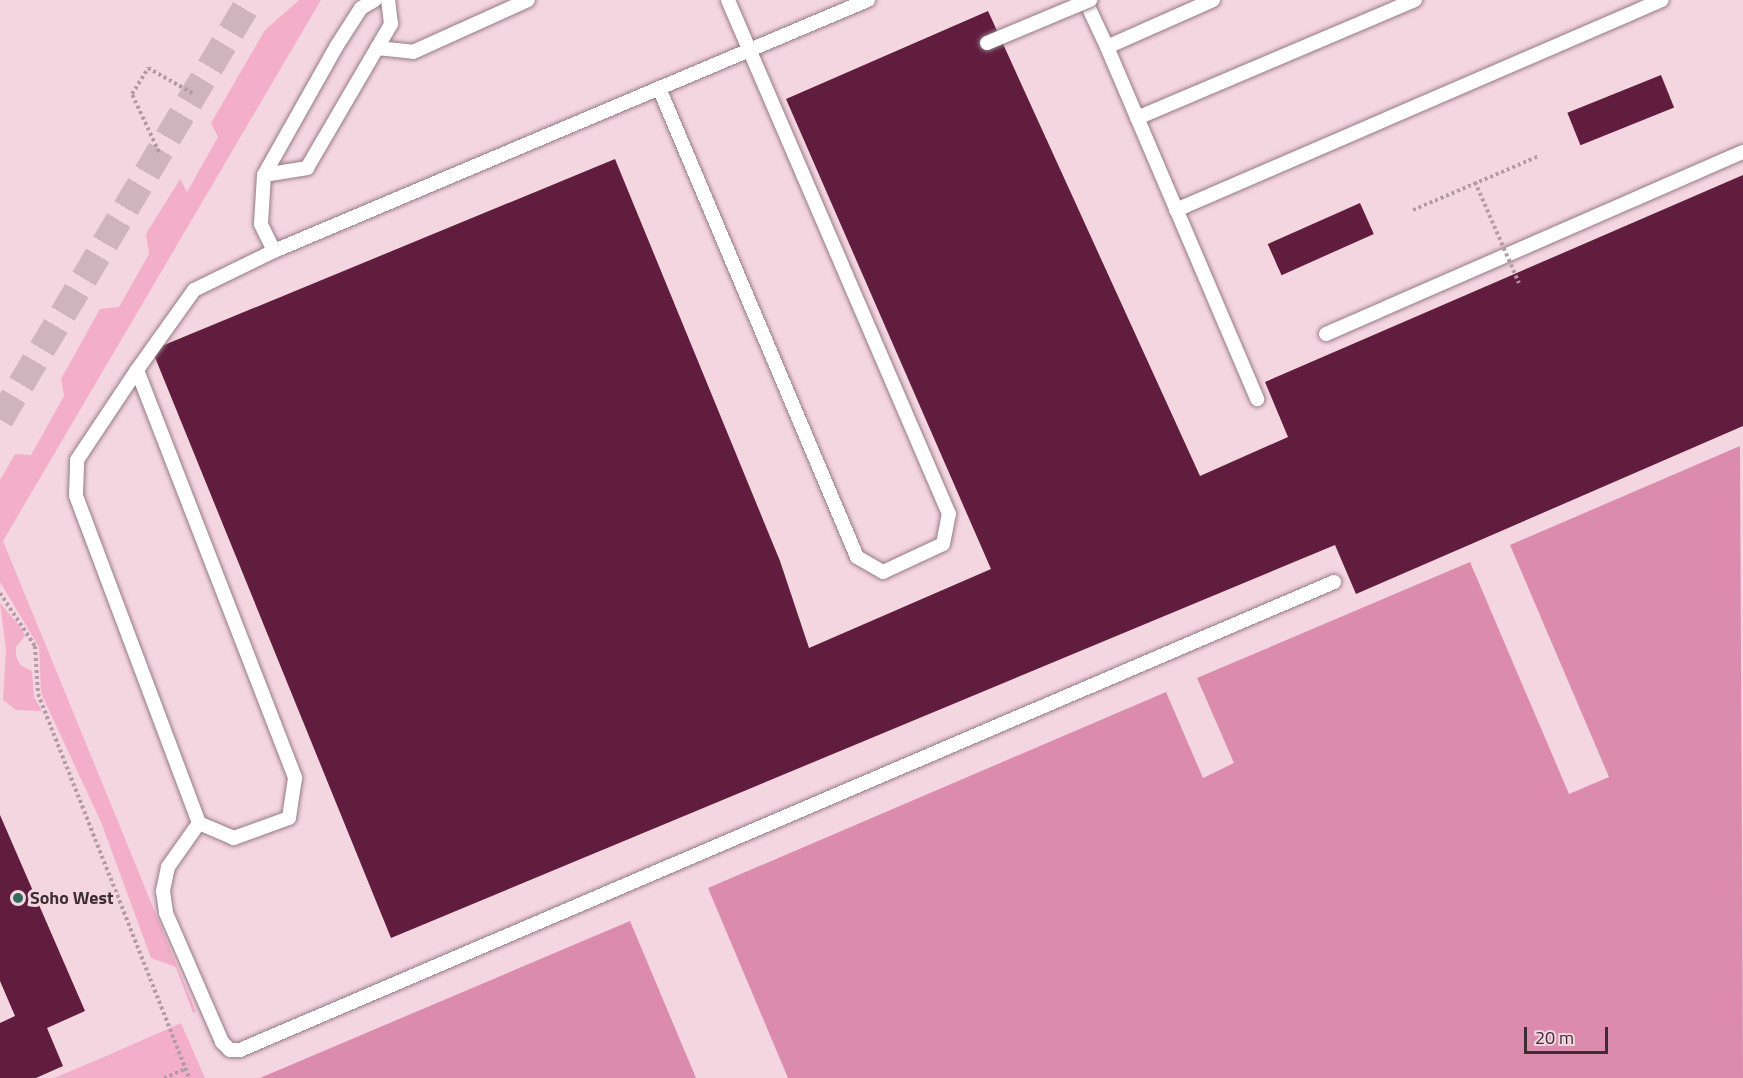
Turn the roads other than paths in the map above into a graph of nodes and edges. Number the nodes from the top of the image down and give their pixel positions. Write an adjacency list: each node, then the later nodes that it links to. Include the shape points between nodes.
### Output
1 (375, 0): 18 (lane, via 361,8 336,46)
2 (388, 0): 13 (lane, via 391,24)
3 (528, 0): 13 (lane, via 413,52)
4 (728, 0): 14 (lane)
5 (868, 0): 14 (lane)
6 (1085, 0): 12 (lane)
7 (1090, 0): 11 (lane, bridge)
8 (1213, 0): 12 (lane)
9 (1415, 0): 16 (lane)
10 (1662, 0): 19 (lane)
11 (987, 43)
12 (1107, 47): 16 (lane)
13 (377, 48): 18 (lane, via 306,168)
14 (750, 51): 15 (lane); 15 (lane, via 949,514 943,544 883,572 857,557)
15 (659, 88): 20 (lane)
16 (1137, 118): 19 (lane)
17 (1743, 152): 21 (lane)
18 (264, 175): 20 (lane, via 261,225)
19 (1176, 210): 23 (lane)
20 (274, 251): 22 (lane, via 194,290)
21 (1326, 334)
22 (137, 370): 25 (lane, via 77,460 76,495); 25 (lane, via 295,778 289,818 234,838)
23 (1257, 399)
24 (1334, 582): 25 (lane, via 240,1050 230,1050 222,1042 166,913 163,891 168,867)
25 (199, 823)

